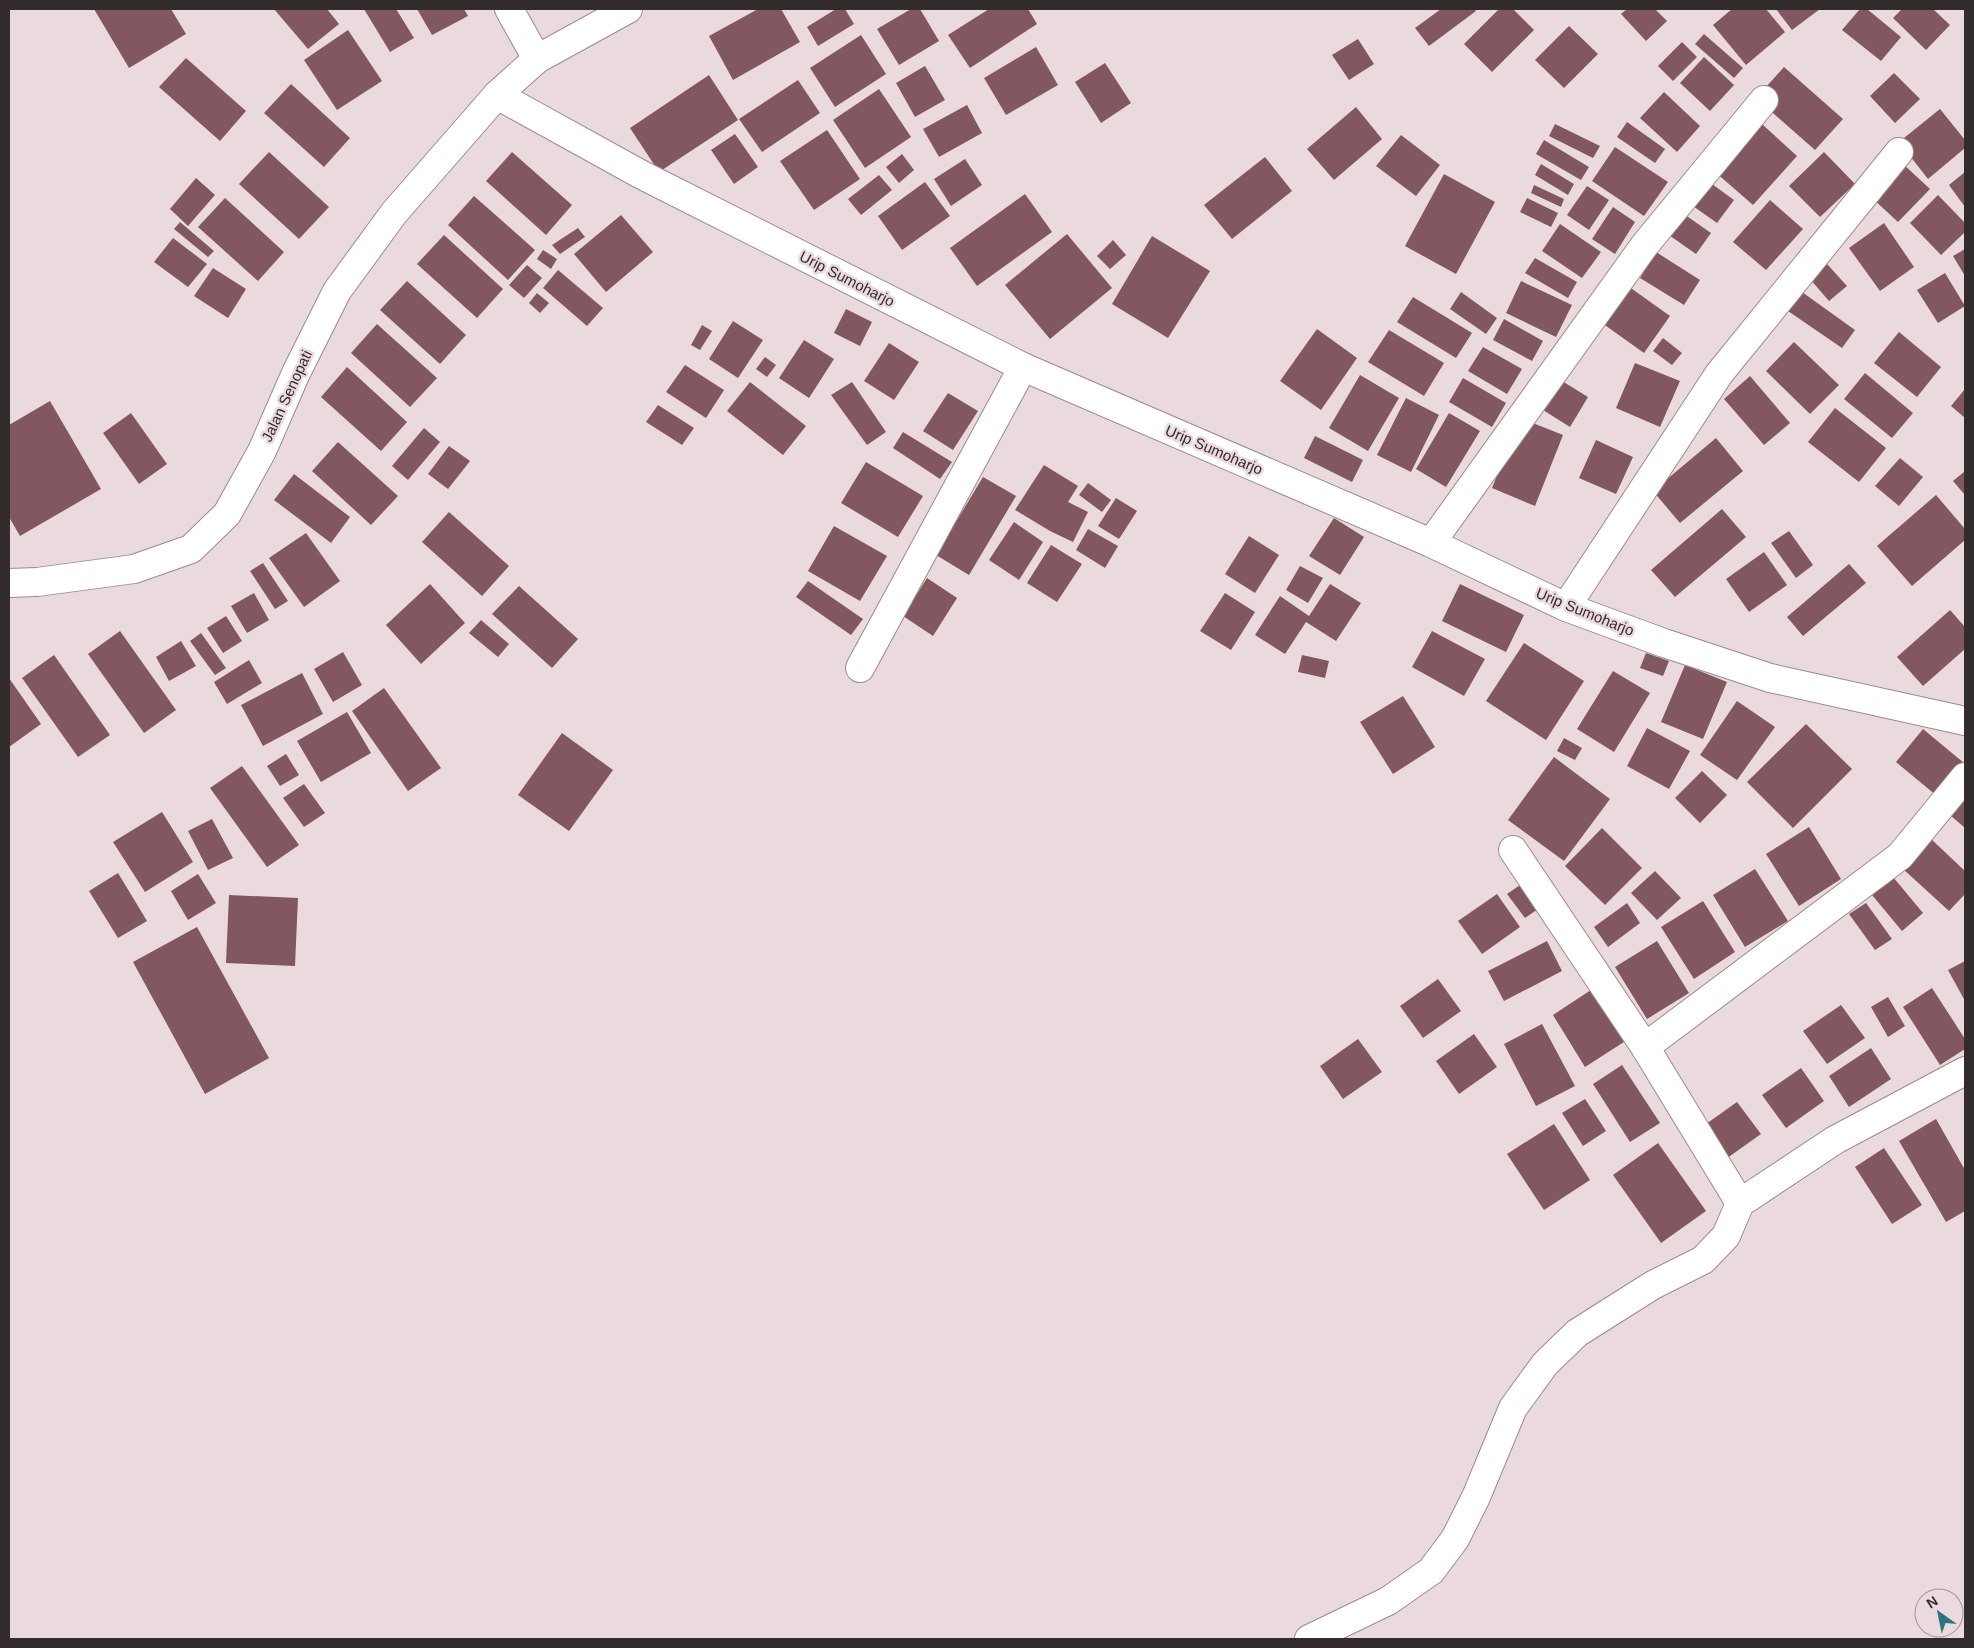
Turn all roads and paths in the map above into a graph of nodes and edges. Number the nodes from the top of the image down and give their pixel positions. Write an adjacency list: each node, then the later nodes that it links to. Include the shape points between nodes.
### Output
1 (509, 9): 3 (street)
2 (628, 9): 3 (street, Jalan Senopati)
3 (537, 59): 4 (street, Jalan Senopati)
4 (497, 95): 7 (street, Urip Sumoharjo, via 642,175); 9 (street, Jalan Senopati, via 394,213 336,291 262,451 227,514 191,549 134,568)
5 (1764, 100): 8 (street, via 1644,246)
6 (1899, 152): 10 (street, via 1718,374)
7 (1023, 367): 8 (street, Urip Sumoharjo); 11 (street)
8 (1431, 543): 10 (street, Urip Sumoharjo)
9 (9, 583)
10 (1566, 607): 12 (street, Urip Sumoharjo, via 1770,678)
11 (860, 668)
12 (1965, 721)
13 (1965, 777): 15 (street, via 1900,856)
14 (1513, 850): 15 (street)
15 (1645, 1046): 17 (street)
16 (1965, 1071): 17 (street, via 1835,1140)
17 (1740, 1203): 18 (street, via 1726,1236 1703,1260 1653,1285 1577,1333 1545,1364 1513,1408 1455,1539 1431,1571 1388,1601)
18 (1309, 1639)

